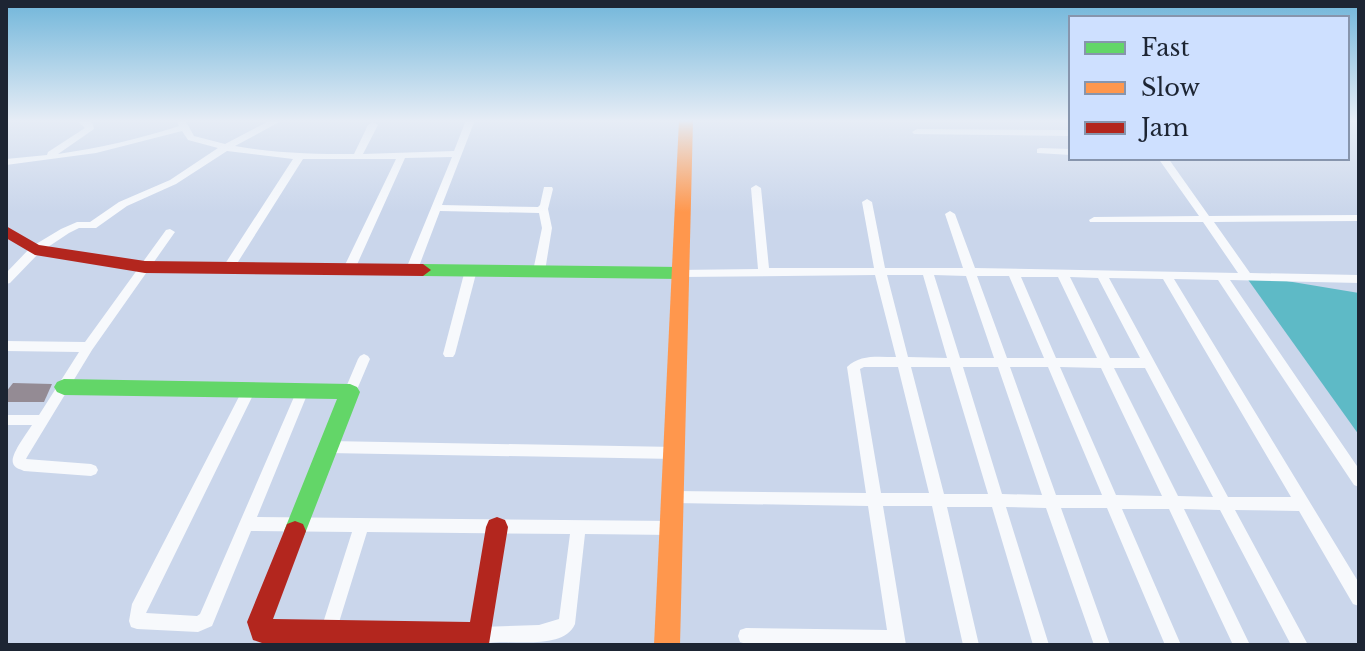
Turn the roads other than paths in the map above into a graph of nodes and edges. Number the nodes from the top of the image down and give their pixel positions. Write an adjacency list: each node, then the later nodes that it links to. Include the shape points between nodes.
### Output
1 (56, 150): 14 (street)
2 (90, 150): 14 (street)
3 (221, 150): 28 (street, via 92,226 77,225)
4 (247, 150): 13 (street)
5 (360, 150): 11 (street)
6 (459, 150): 10 (street)
7 (685, 150): 39 (street)
8 (1040, 151): 9 (street)
9 (1069, 152)
10 (458, 154): 12 (street); 20 (street)
11 (358, 155): 12 (street); 13 (street)
12 (402, 155): 30 (street)
13 (300, 156): 32 (street)
14 (42, 159): 16 (street)
15 (1164, 160): 23 (street)
16 (6, 162)
17 (756, 188): 37 (street)
18 (548, 189): 21 (street)
19 (867, 202): 35 (street)
20 (436, 208): 21 (street); 31 (street)
21 (543, 208): 34 (street, via 547,228)
22 (950, 214): 38 (street)
23 (1204, 217): 24 (street); 25 (street); 45 (street)
24 (1359, 218)
25 (1094, 220)
26 (6, 231): 28 (street)
27 (170, 232): 29 (street)
28 (35, 250): 29 (street); 47 (street)
29 (145, 267): 32 (street); 49 (street)
30 (349, 269): 31 (street); 32 (street)
31 (412, 269): 33 (street)
32 (227, 270)
33 (471, 270): 34 (street); 50 (street)
34 (539, 271): 39 (street)
35 (880, 271): 36 (street); 37 (street); 55 (street)
36 (927, 271): 38 (street); 52 (street)
37 (764, 272): 39 (street)
38 (971, 272): 40 (street); 53 (street)
39 (681, 273): 65 (street)
40 (1014, 274): 41 (street); 54 (street)
41 (1063, 275): 42 (street); 56 (street)
42 (1102, 275): 43 (street); 57 (street)
43 (1166, 275): 44 (street); 76 (street)
44 (1221, 276): 45 (street); 67 (street)
45 (1247, 277): 46 (street)
46 (1359, 279)
47 (6, 280)
48 (6, 346): 49 (street)
49 (88, 347): 58 (street)
50 (449, 354)
51 (364, 359): 61 (street)
52 (955, 361): 53 (street); 55 (street); 71 (street)
53 (1002, 361): 54 (street); 72 (street)
54 (1051, 361): 56 (street); 73 (street)
55 (904, 363): 69 (street, via 862,362 853,367); 70 (street)
56 (1106, 363): 57 (street); 74 (street)
57 (1149, 363): 75 (street)
58 (64, 387): 59 (street); 63 (street)
59 (250, 389): 60 (street); 77 (street, via 137,621 206,620)
60 (303, 390): 61 (street); 77 (street)
61 (350, 392): 64 (street)
62 (6, 420): 63 (street)
63 (41, 420): 66 (street, via 19,462)
64 (328, 447): 65 (street); 79 (street)
65 (676, 453): 68 (street)
66 (91, 470)
67 (1359, 481)
68 (674, 497): 69 (street); 82 (street)
69 (874, 498): 70 (street); 87 (street)
70 (938, 499): 71 (street); 89 (street)
71 (997, 499): 72 (street); 90 (street)
72 (1052, 500): 73 (street); 91 (street)
73 (1114, 501): 74 (street); 92 (street)
74 (1175, 502): 75 (street); 93 (street)
75 (1224, 503): 76 (street); 94 (street)
76 (1301, 504): 83 (street)
77 (247, 524): 79 (street)
78 (362, 525): 79 (street); 80 (street); 85 (street)
79 (295, 526): 85 (street, via 259,628)
80 (497, 527): 81 (street); 86 (street)
81 (578, 528): 82 (street); 86 (street, via 567,624 561,631)
82 (673, 528): 88 (street)
83 (1359, 598)
84 (746, 636): 87 (street)
85 (326, 639): 86 (street)
86 (480, 640)
87 (898, 642)
88 (667, 645)
89 (971, 645)
90 (1041, 645)
91 (1102, 645)
92 (1173, 645)
93 (1242, 645)
94 (1300, 645)

